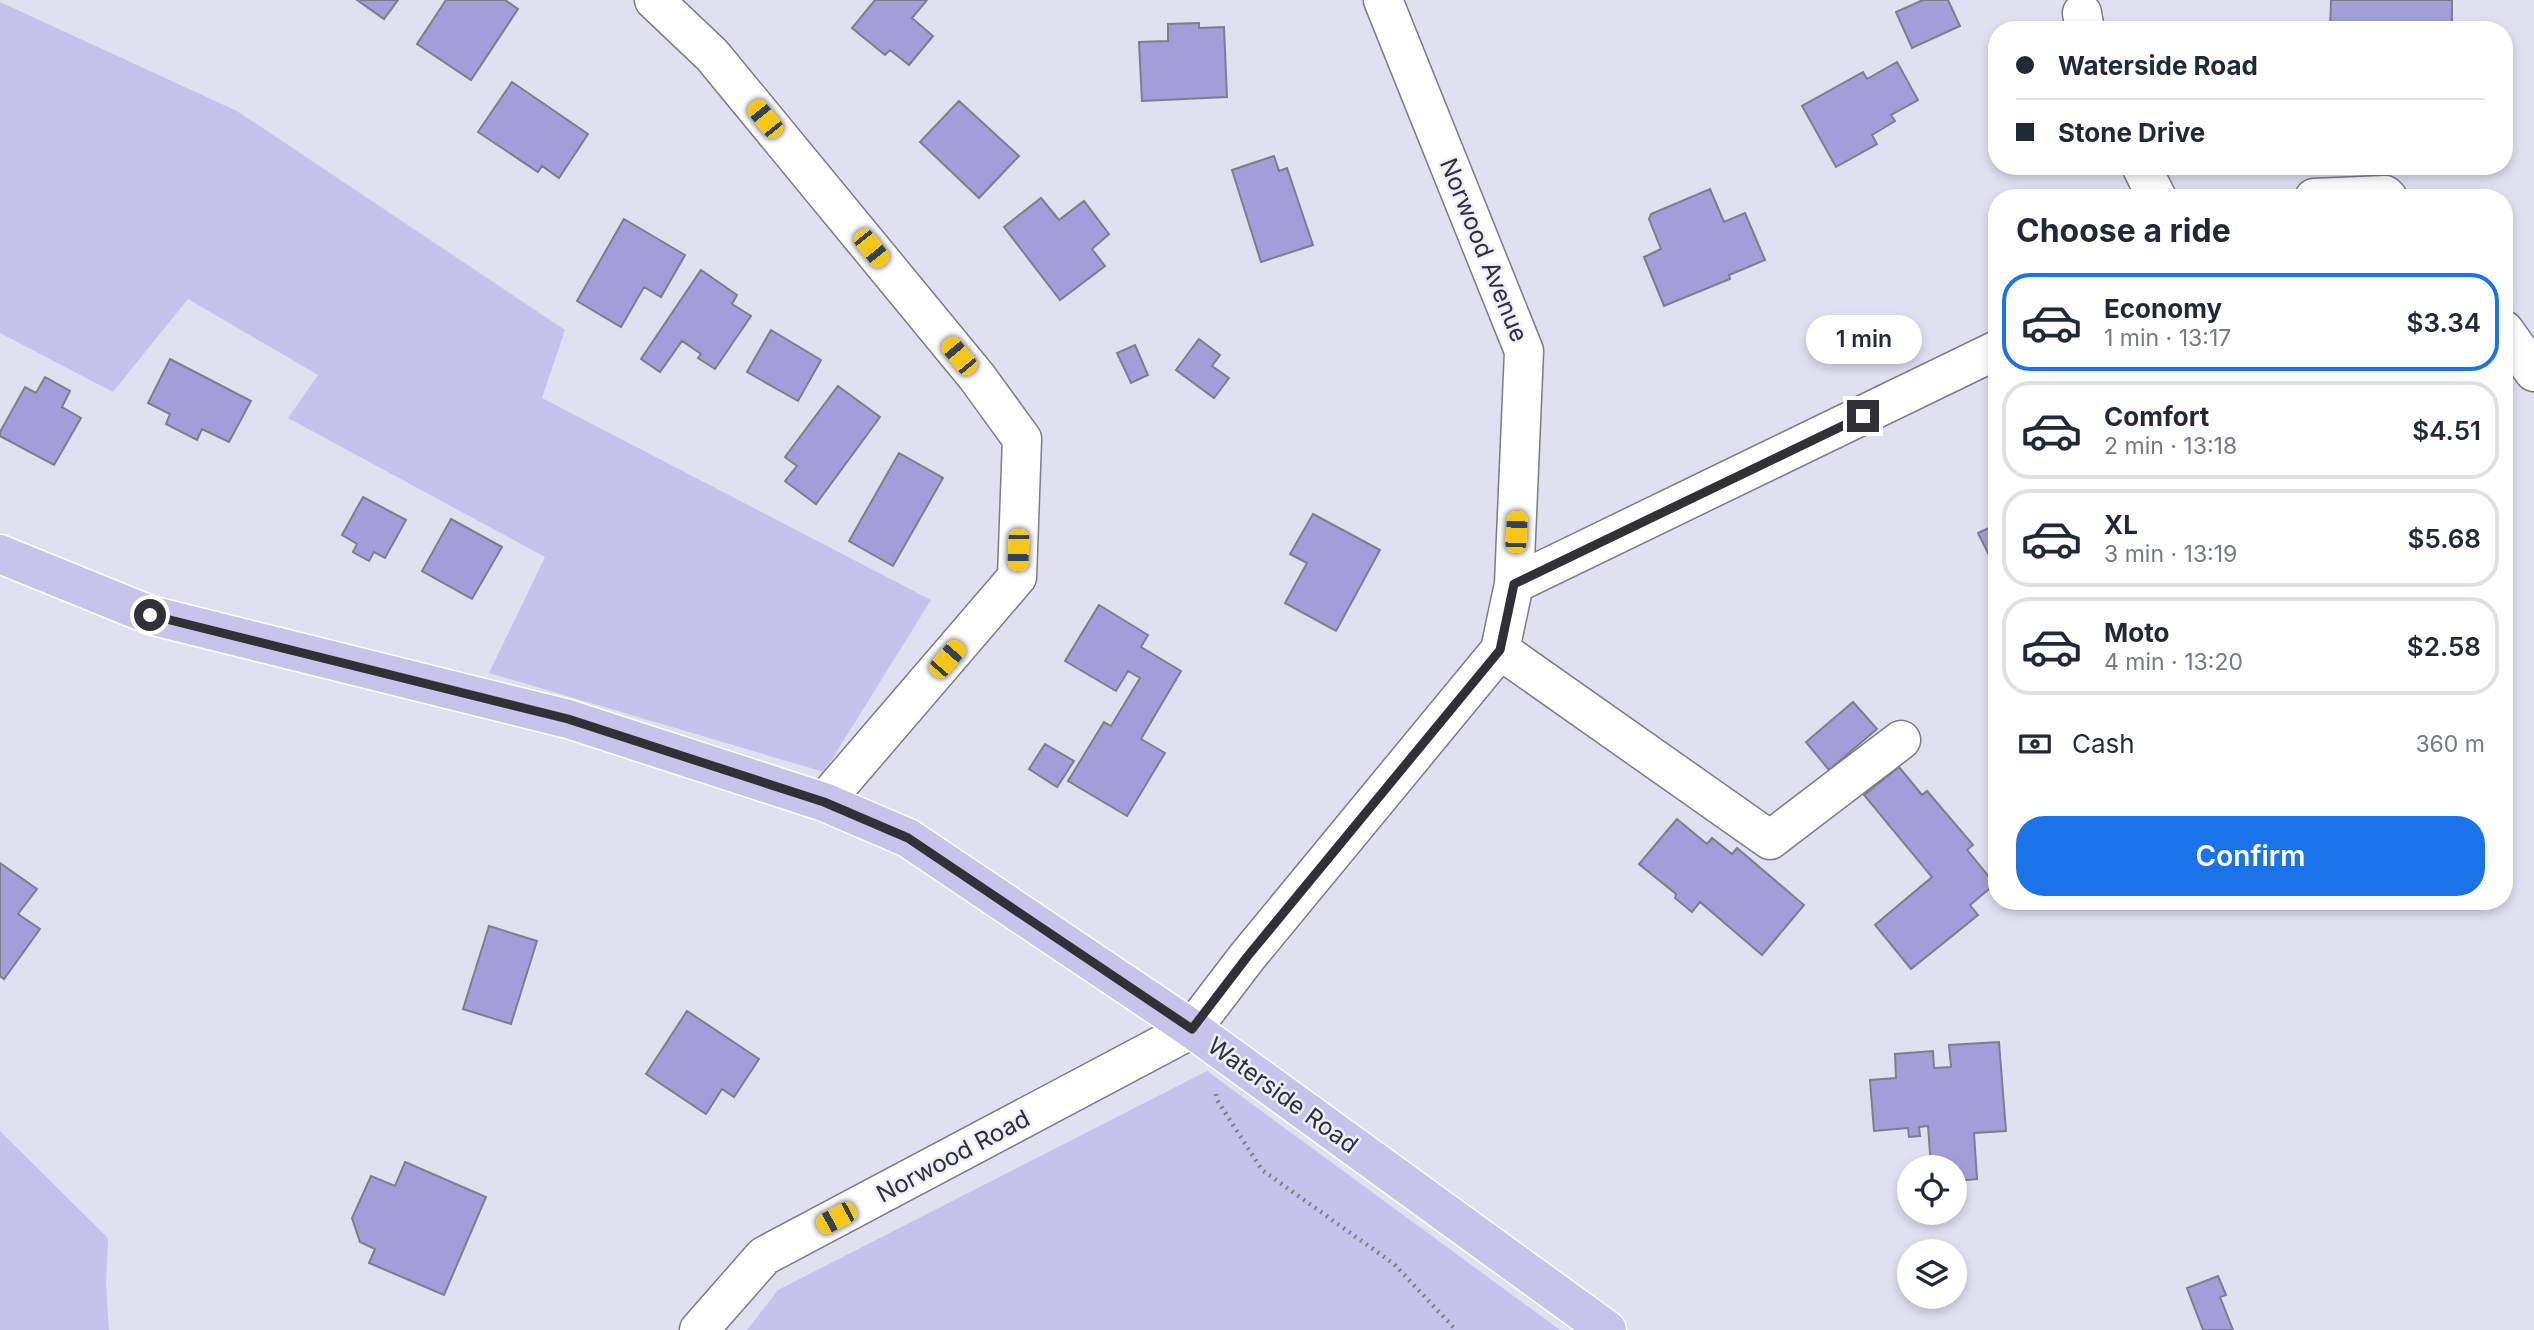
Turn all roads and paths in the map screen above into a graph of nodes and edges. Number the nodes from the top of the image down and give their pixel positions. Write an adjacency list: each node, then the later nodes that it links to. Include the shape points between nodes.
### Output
1 (654, 0): 10 (street, via 712,55 977,377 1022,439 1017,577)
2 (1383, 0): 7 (street, Norwood Avenue, via 1524,351)
3 (2513, 343): 5 (street)
4 (1988, 354): 7 (street)
5 (2534, 372)
6 (0, 554): 10 (main road, Waterside Road, via 150,615 568,719)
7 (1514, 584): 8 (street, Norwood Avenue)
8 (1500, 650): 9 (street, via 1770,840); 11 (street, Norwood Avenue)
9 (1901, 740)
10 (824, 802): 11 (main road, Waterside Road, via 908,838)
11 (1192, 1029): 13 (street, Norwood Road, via 764,1256); 15 (main road, Waterside Road)
12 (1215, 1088): 14 (path, via 1217,1100 1262,1170 1394,1264)
13 (699, 1330)
14 (1456, 1330)
15 (1606, 1330)

